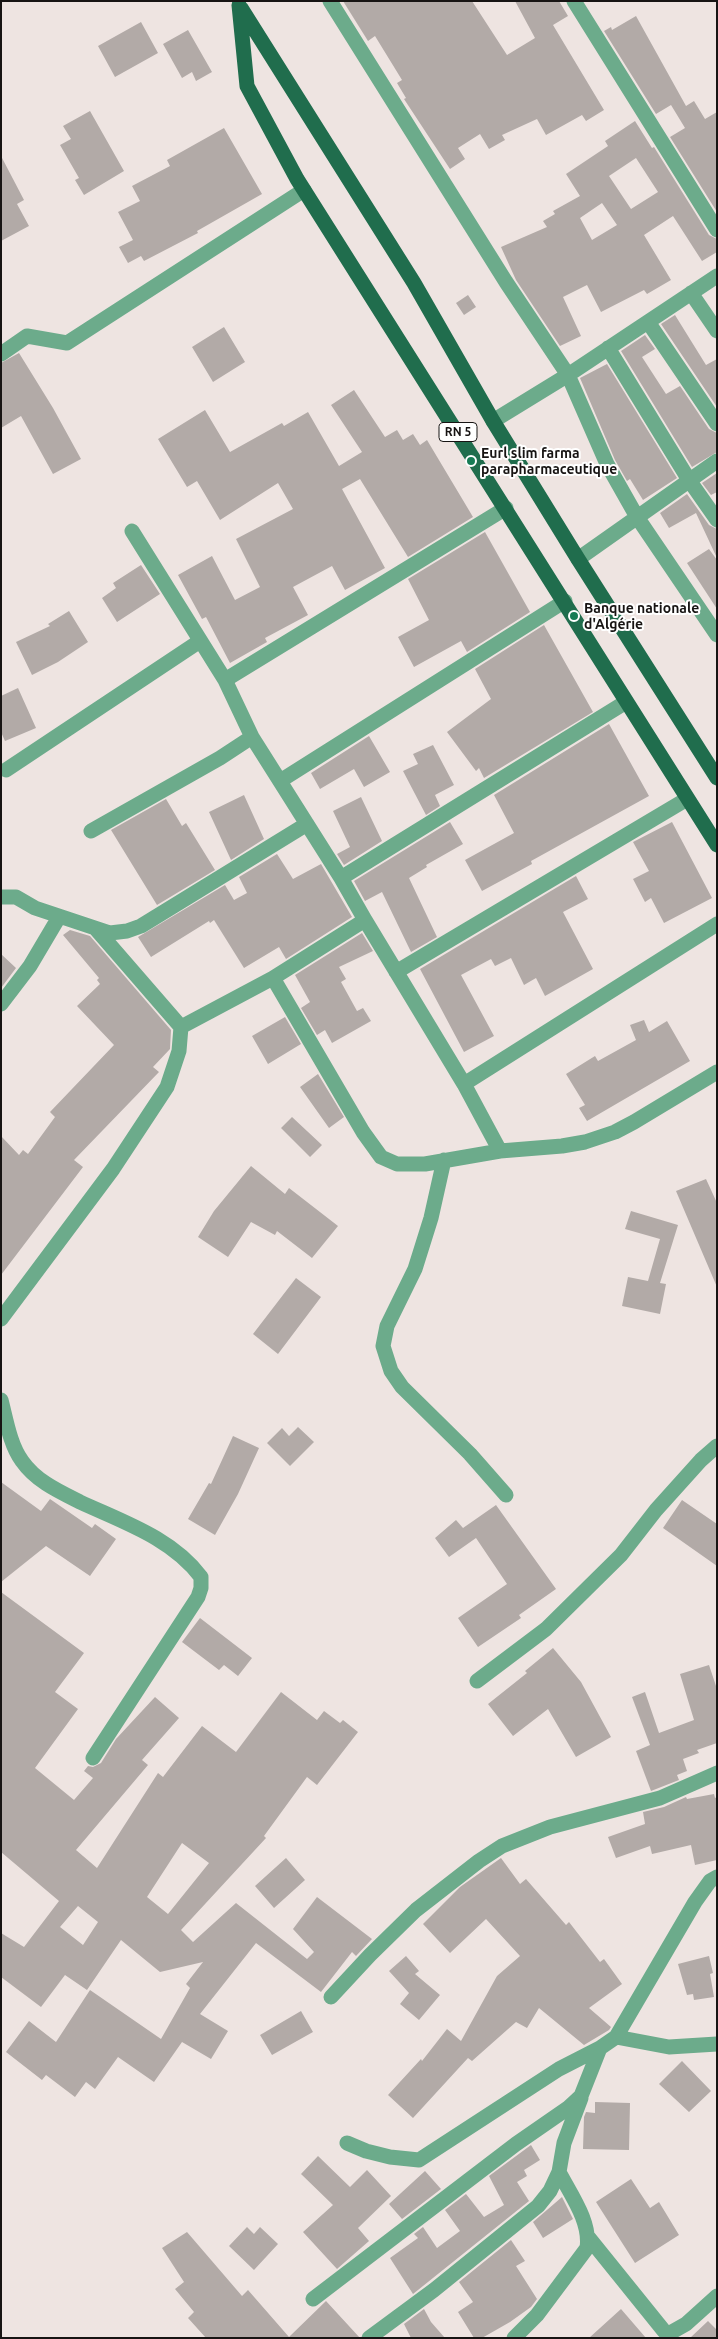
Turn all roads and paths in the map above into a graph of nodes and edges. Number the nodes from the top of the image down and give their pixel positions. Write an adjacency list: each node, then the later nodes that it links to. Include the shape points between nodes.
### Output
1 (330, 1): 12 (street)
2 (574, 1): 5 (street)
3 (238, 3): 4 (main road, RN 5, via 247,86); 13 (main road, RN 5, via 414,283)
4 (304, 190): 11 (street, via 67,343 27,336); 17 (main road, RN 5)
5 (717, 230)
6 (717, 276): 7 (street)
7 (691, 294): 8 (street); 9 (street)
8 (648, 322): 10 (street); 14 (street)
9 (717, 331)
10 (608, 348): 12 (street); 16 (street)
11 (1, 354)
12 (568, 375): 13 (street); 18 (street, via 607,464)
13 (493, 421): 21 (main road, RN 5)
14 (717, 424)
15 (717, 461): 16 (street)
16 (689, 480): 18 (street); 19 (street)
17 (506, 508): 22 (main road, RN 5); 25 (street)
18 (637, 517): 21 (street); 23 (street)
19 (717, 520)
20 (132, 531): 24 (street)
21 (578, 559): 29 (main road, RN 5)
22 (565, 601): 26 (main road, RN 5); 30 (street)
23 (717, 634)
24 (200, 641): 25 (street); 28 (street)
25 (225, 680): 27 (street)
26 (626, 702): 31 (main road, RN 5); 35 (street)
27 (252, 737): 30 (street); 33 (street)
28 (6, 770)
29 (717, 778)
30 (280, 781): 32 (street)
31 (687, 800): 34 (main road, RN 5); 41 (street)
32 (307, 824): 35 (street); 40 (street, via 141,926 110,933)
33 (91, 831)
34 (714, 835)
35 (340, 878): 38 (street)
36 (1, 897): 37 (street, via 16,897)
37 (59, 917): 40 (street); 43 (street, via 30,966)
38 (365, 920): 41 (street); 42 (street)
39 (717, 924): 46 (street)
40 (96, 929): 44 (street)
41 (396, 972): 46 (street)
42 (273, 978): 44 (street); 48 (street, via 381,1157 397,1164)
43 (1, 1004)
44 (181, 1027): 49 (street, via 179,1051 167,1087 113,1169)
45 (717, 1072): 47 (street, via 615,1132 562,1146)
46 (464, 1084): 47 (street)
47 (500, 1151): 48 (street)
48 (444, 1160): 52 (street, via 415,1269 387,1326 383,1346 391,1371 402,1386 470,1454)
49 (1, 1319)
50 (1, 1400): 54 (street, via 20,1459 35,1477 176,1550 201,1577 198,1597)
51 (717, 1446): 53 (street, via 669,1495 621,1555 546,1629)
52 (506, 1496)
53 (477, 1681)
54 (93, 1758)
55 (717, 1773): 57 (street, via 660,1798 550,1827 502,1846 416,1910)
56 (717, 1877): 58 (street, via 710,1881 695,1902)
57 (332, 1998)
58 (616, 2037): 59 (street, via 669,2047); 60 (street)
59 (717, 2044)
60 (600, 2048): 61 (street); 62 (street, via 559,2069 419,2160 390,2158)
61 (581, 2096): 63 (street, via 564,2143); 66 (street)
62 (347, 2143)
63 (559, 2172): 64 (street); 68 (street, via 538,2206 434,2290)
64 (589, 2238): 67 (street); 69 (street, via 587,2248 537,2315)
65 (717, 2296): 67 (street, via 686,2324)
66 (313, 2299)
67 (667, 2335)
68 (368, 2338)
69 (514, 2338)

